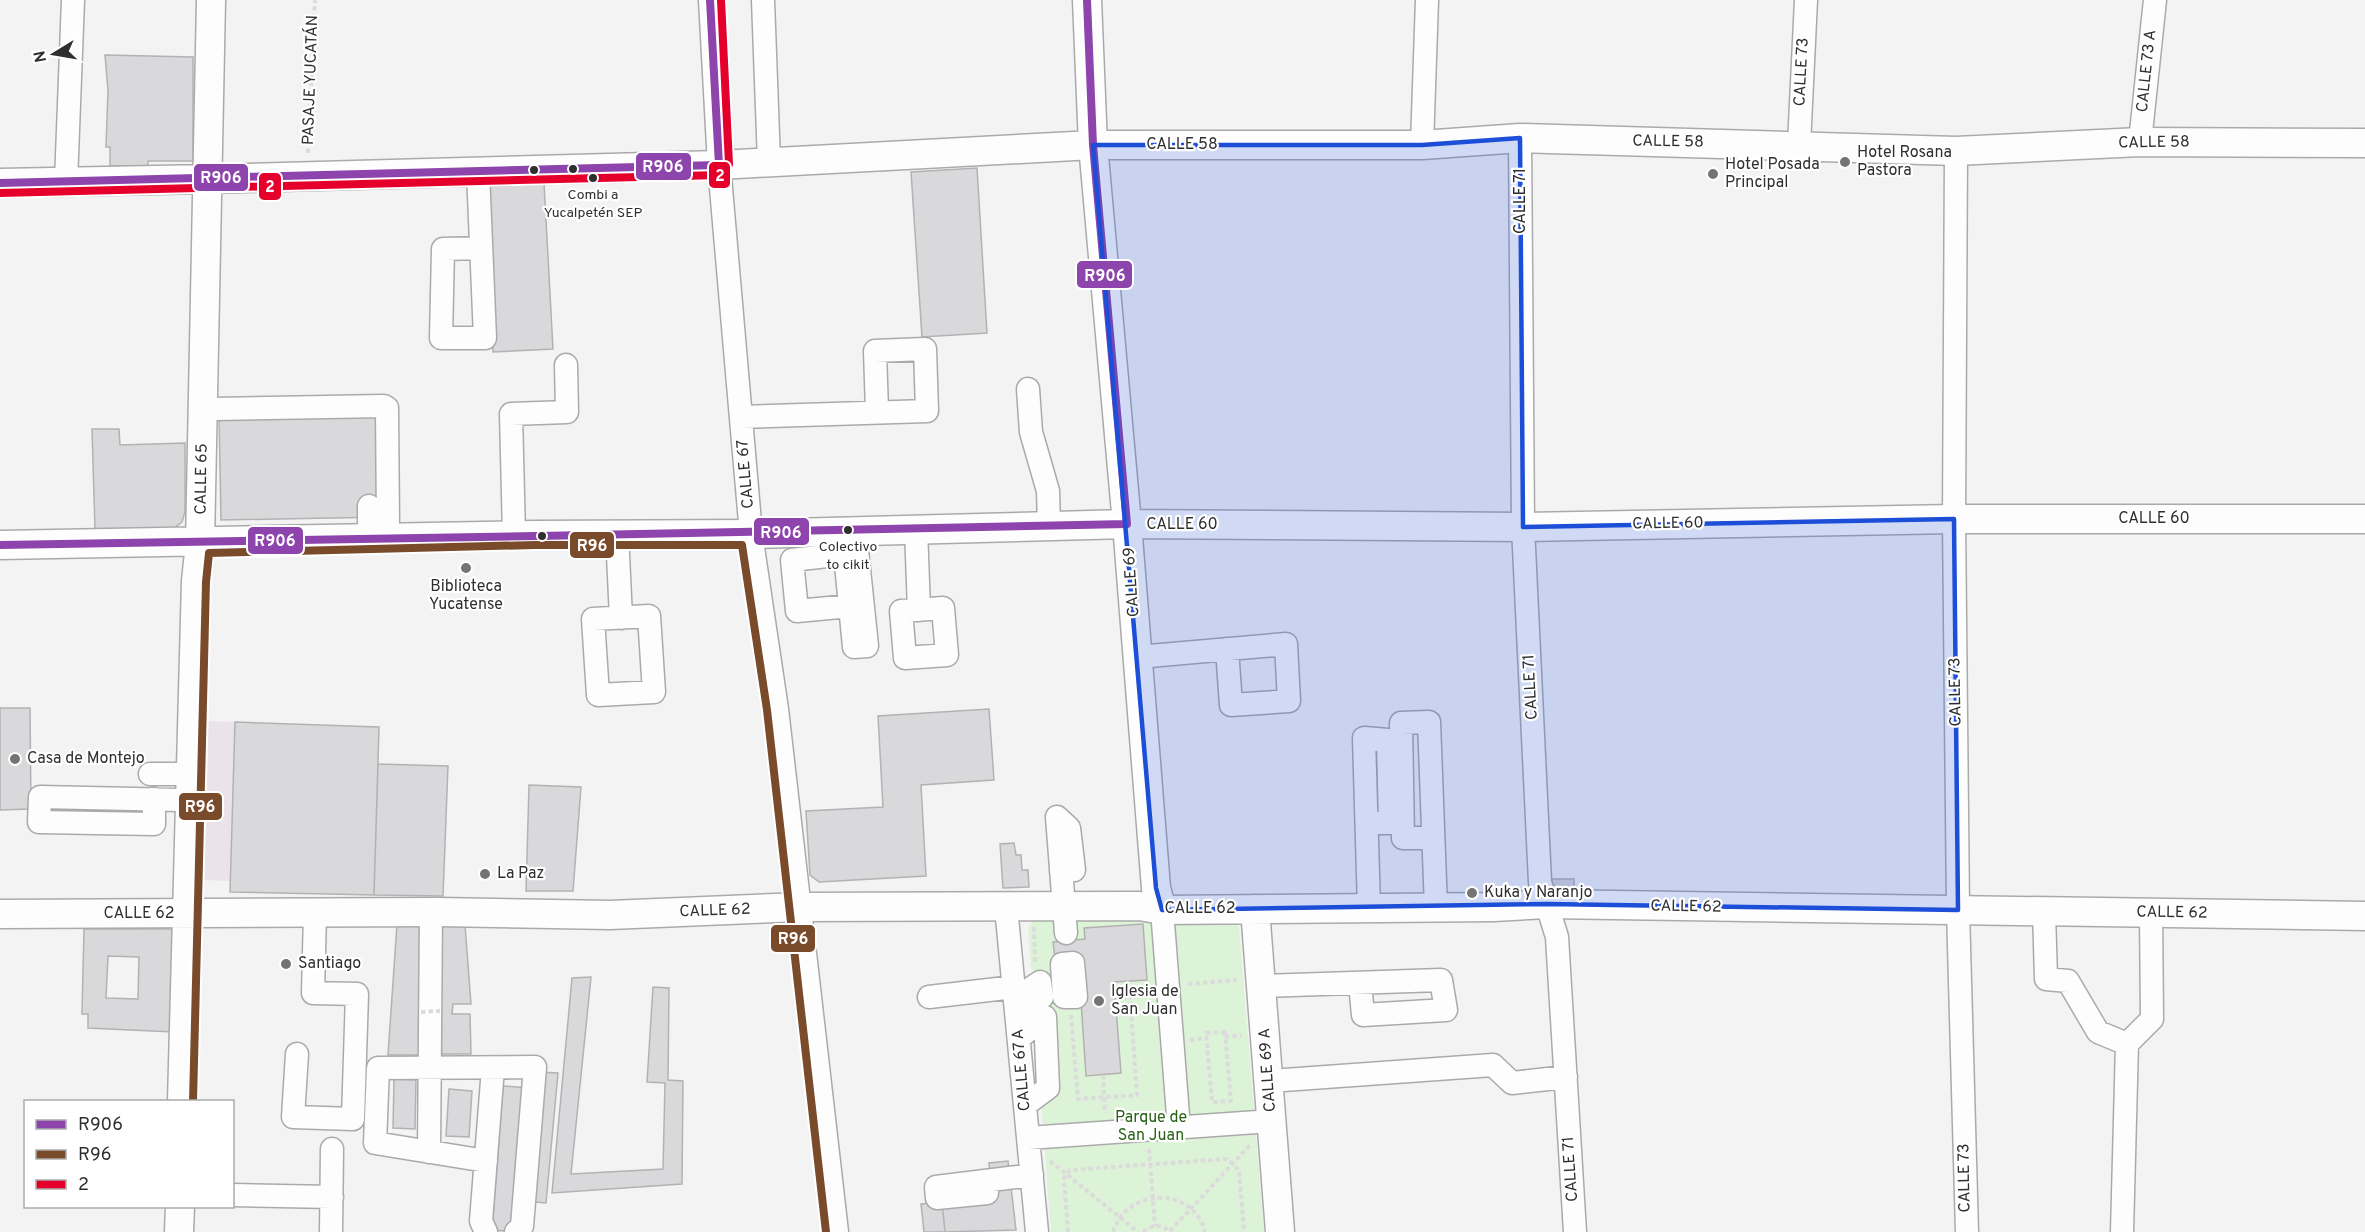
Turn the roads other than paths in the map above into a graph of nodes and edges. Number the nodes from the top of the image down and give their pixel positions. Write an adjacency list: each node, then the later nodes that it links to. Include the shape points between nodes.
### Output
1 (73, 0): 20 (street)
2 (211, 0): 19 (main road, CALLE 65)
3 (710, 0): 17 (street, CALLE 67)
4 (763, 0): 16 (street)
5 (1087, 0): 12 (main road, CALLE 69)
6 (1427, 0): 13 (street)
7 (1806, 0): 14 (street, CALLE 73)
8 (2155, 0): 10 (street, CALLE 73 A)
9 (1520, 138): 13 (main road, CALLE 58); 14 (main road, CALLE 58); 33 (street, CALLE 71)
10 (2140, 142): 11 (main road, CALLE 58); 15 (main road, CALLE 58)
11 (2365, 143)
12 (1094, 145): 13 (main road, CALLE 58); 16 (main road, CALLE 58); 31 (main road, CALLE 69)
13 (1422, 145)
14 (1799, 145): 15 (main road, CALLE 58)
15 (1956, 151): 29 (street, CALLE 73)
16 (769, 162): 17 (main road, CALLE 58)
17 (719, 165): 18 (main road, CALLE 58); 27 (street, CALLE 67)
18 (478, 172): 19 (main road, CALLE 58); 22 (street)
19 (208, 179): 20 (main road, CALLE 58); 40 (main road, CALLE 65)
20 (66, 182): 21 (main road, CALLE 58)
21 (0, 183)
22 (481, 248)
23 (566, 365): 39 (street, via 567,412 511,414)
24 (1028, 388): 32 (street, via 1031,432 1048,492)
25 (214, 409): 35 (street, via 387,408)
26 (877, 411): 27 (street)
27 (741, 417): 38 (street, CALLE 67)
28 (369, 506): 35 (street)
29 (1954, 519): 30 (main road, CALLE 60); 33 (main road, CALLE 60); 59 (street, CALLE 73)
30 (2365, 519)
31 (1128, 524): 32 (main road, CALLE 60); 33 (main road, CALLE 60); 46 (main road, CALLE 69)
32 (1049, 526): 34 (main road, CALLE 60)
33 (1523, 527): 53 (street, CALLE 71, via 1540,882)
34 (916, 530): 36 (main road, CALLE 60); 43 (street)
35 (378, 531): 39 (main road, CALLE 60); 40 (main road, CALLE 60)
36 (855, 531): 38 (main road, CALLE 60); 42 (street, via 867,646 854,647)
37 (617, 534): 38 (main road, CALLE 60); 39 (main road, CALLE 60); 44 (street)
38 (751, 534): 55 (street, CALLE 67, via 777,709)
39 (514, 535)
40 (200, 543): 41 (main road, CALLE 60); 48 (main road, CALLE 65)
41 (0, 545)
42 (850, 606)
43 (919, 610)
44 (621, 618)
45 (1227, 649): 46 (street)
46 (1138, 657): 67 (main road, CALLE 69, via 1156,888)
47 (150, 774): 48 (street)
48 (191, 787): 49 (street); 65 (main road, CALLE 65)
49 (154, 800)
50 (1367, 823): 56 (street)
51 (1434, 838): 51 (street, via 1430,722 1401,723 1403,838); 57 (street)
52 (1061, 871): 68 (street)
53 (1547, 904): 57 (main road, CALLE 62); 59 (main road, CALLE 62); 78 (street, CALLE 71, via 1557,938)
54 (1006, 907): 55 (main road, CALLE 62); 68 (main road, CALLE 62); 73 (street, CALLE 67 A)
55 (800, 908): 60 (main road, CALLE 62, via 610,915); 97 (street, CALLE 67)
56 (1369, 908): 57 (main road, CALLE 62); 58 (main road, CALLE 62)
57 (1436, 908)
58 (1255, 909): 67 (main road, CALLE 62); 69 (main road, CALLE 69 A)
59 (1958, 910): 61 (main road, CALLE 62); 101 (street, CALLE 73)
60 (431, 912): 62 (main road, CALLE 62); 76 (street)
61 (2044, 912): 63 (main road, CALLE 62); 74 (street, via 2046,979 2068,981 2098,1032)
62 (315, 913): 65 (main road, CALLE 62); 75 (street, via 313,993 357,994 353,1119 293,1117)
63 (2151, 913): 66 (main road, CALLE 62); 74 (street, via 2152,1019)
64 (0, 914): 65 (main road, CALLE 62)
65 (187, 914): 80 (main road, CALLE 65)
66 (2365, 916)
67 (1162, 917): 68 (main road, CALLE 62, via 1140,906); 82 (street, CALLE 69)
68 (1065, 920)
69 (1251, 983): 70 (street); 79 (main road, CALLE 69 A)
70 (1360, 983)
71 (929, 997): 73 (street)
72 (1070, 1000): 73 (street)
73 (1016, 1014): 81 (street, CALLE 67 A); 81 (street, via 1045,1017 1048,1088)
74 (2127, 1044): 102 (street)
75 (297, 1053)
76 (430, 1068): 77 (street); 86 (street); 86 (street, via 378,1068 375,1143)
77 (493, 1068): 87 (street); 96 (street, via 535,1067 522,1226)
78 (1566, 1077): 79 (street, via 1512,1083 1493,1065); 100 (street, CALLE 71)
79 (1269, 1081): 83 (main road, CALLE 69 A)
80 (182, 1100)
81 (1025, 1105): 84 (street, CALLE 67 A)
82 (1179, 1128): 83 (street); 84 (street)
83 (1259, 1129): 99 (main road, CALLE 69 A)
84 (1038, 1137): 88 (street, CALLE 67 A)
85 (332, 1149): 91 (street)
86 (429, 1152): 87 (street)
87 (486, 1161): 95 (street, via 481,1221)
88 (1041, 1174): 89 (street); 98 (street, CALLE 67 A)
89 (986, 1181)
90 (234, 1195): 91 (street)
91 (332, 1197): 94 (street)
92 (180, 1208): 93 (main road)
93 (179, 1232)
94 (331, 1232)
95 (486, 1232)
96 (516, 1232)
97 (837, 1232)
98 (1037, 1232)
99 (1280, 1232)
100 (1575, 1232)
101 (1967, 1232)
102 (2122, 1232)

